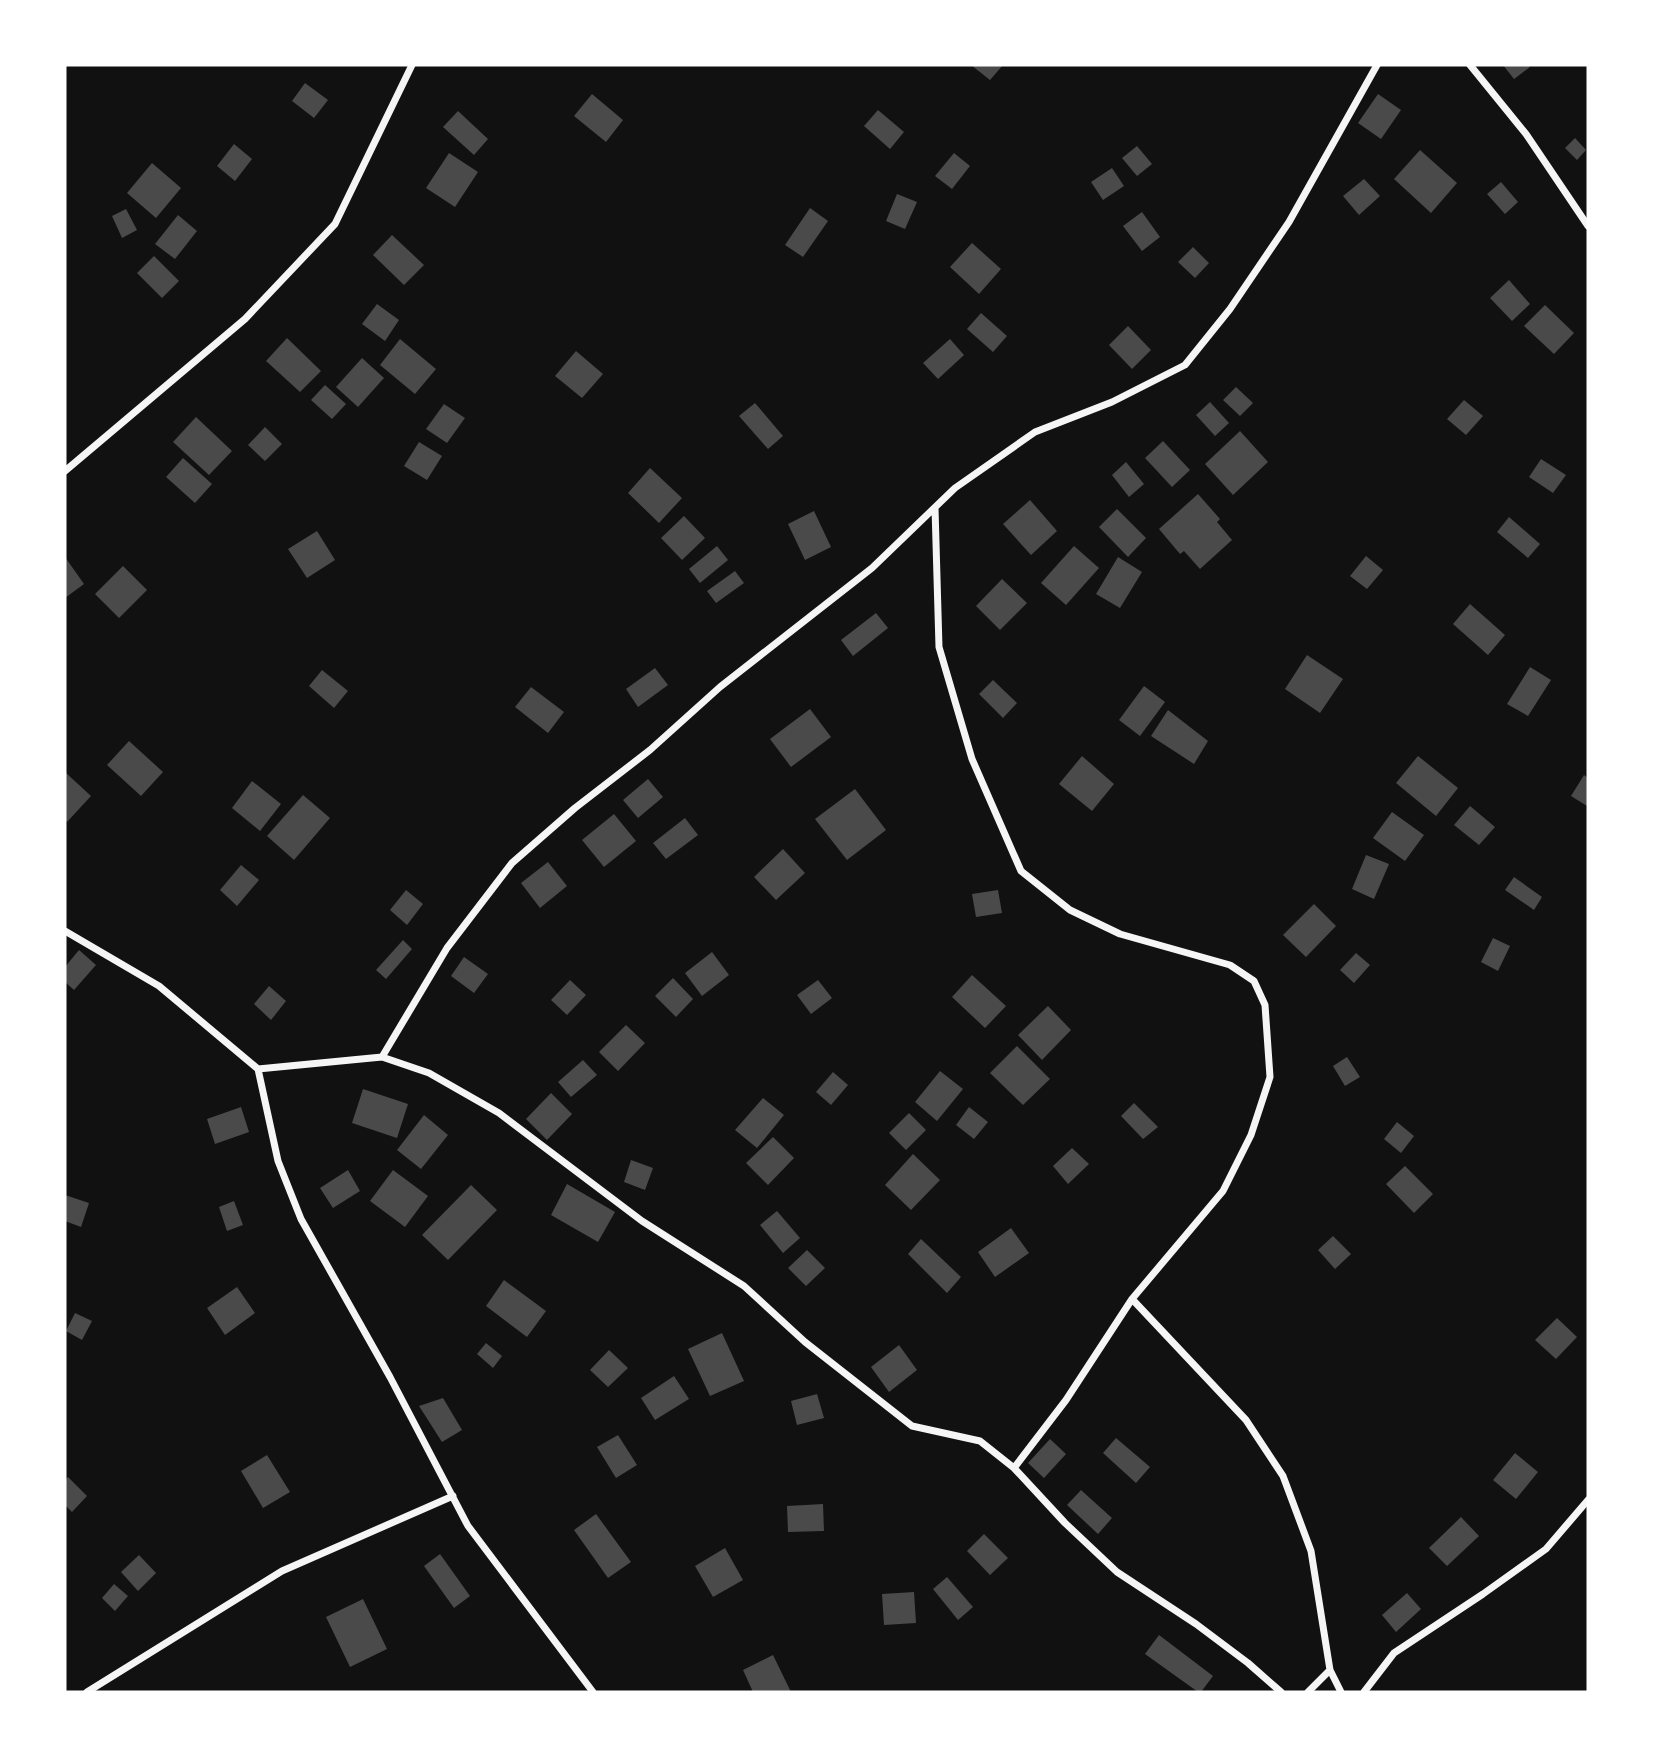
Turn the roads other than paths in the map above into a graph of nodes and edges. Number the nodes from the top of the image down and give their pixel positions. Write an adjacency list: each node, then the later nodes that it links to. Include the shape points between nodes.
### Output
1 (412, 65): 5 (street, via 335,224 245,319)
2 (1377, 65): 6 (street, via 1289,222 1185,365 1112,402 1035,432 955,488)
3 (1470, 65): 4 (street, via 1526,134)
4 (1588, 226)
5 (65, 471)
6 (935, 508): 8 (street, via 872,568 720,687 512,863 447,948); 10 (street, via 939,647 972,759 1021,871 1070,910 1120,934 1230,965 1254,981 1265,1005 1270,1077 1251,1135 1223,1191)
7 (65, 931): 9 (street, via 159,986)
8 (382, 1057): 9 (street); 11 (street, via 429,1073 499,1113 642,1221 744,1286 805,1342 912,1426 980,1441)
9 (258, 1069): 12 (street, via 278,1161 301,1219)
10 (1132, 1299): 11 (street, via 1066,1400); 14 (street, via 1247,1420 1283,1476 1311,1551)
11 (1014, 1468): 17 (street, via 1117,1572 1196,1624)
12 (453, 1496): 15 (street, via 282,1571); 16 (street, via 468,1526)
13 (1588, 1500): 20 (street, via 1546,1549 1394,1653)
14 (1330, 1670): 18 (street); 19 (street)
15 (88, 1692)
16 (593, 1692)
17 (1281, 1692)
18 (1308, 1692)
19 (1341, 1692)
20 (1364, 1692)

